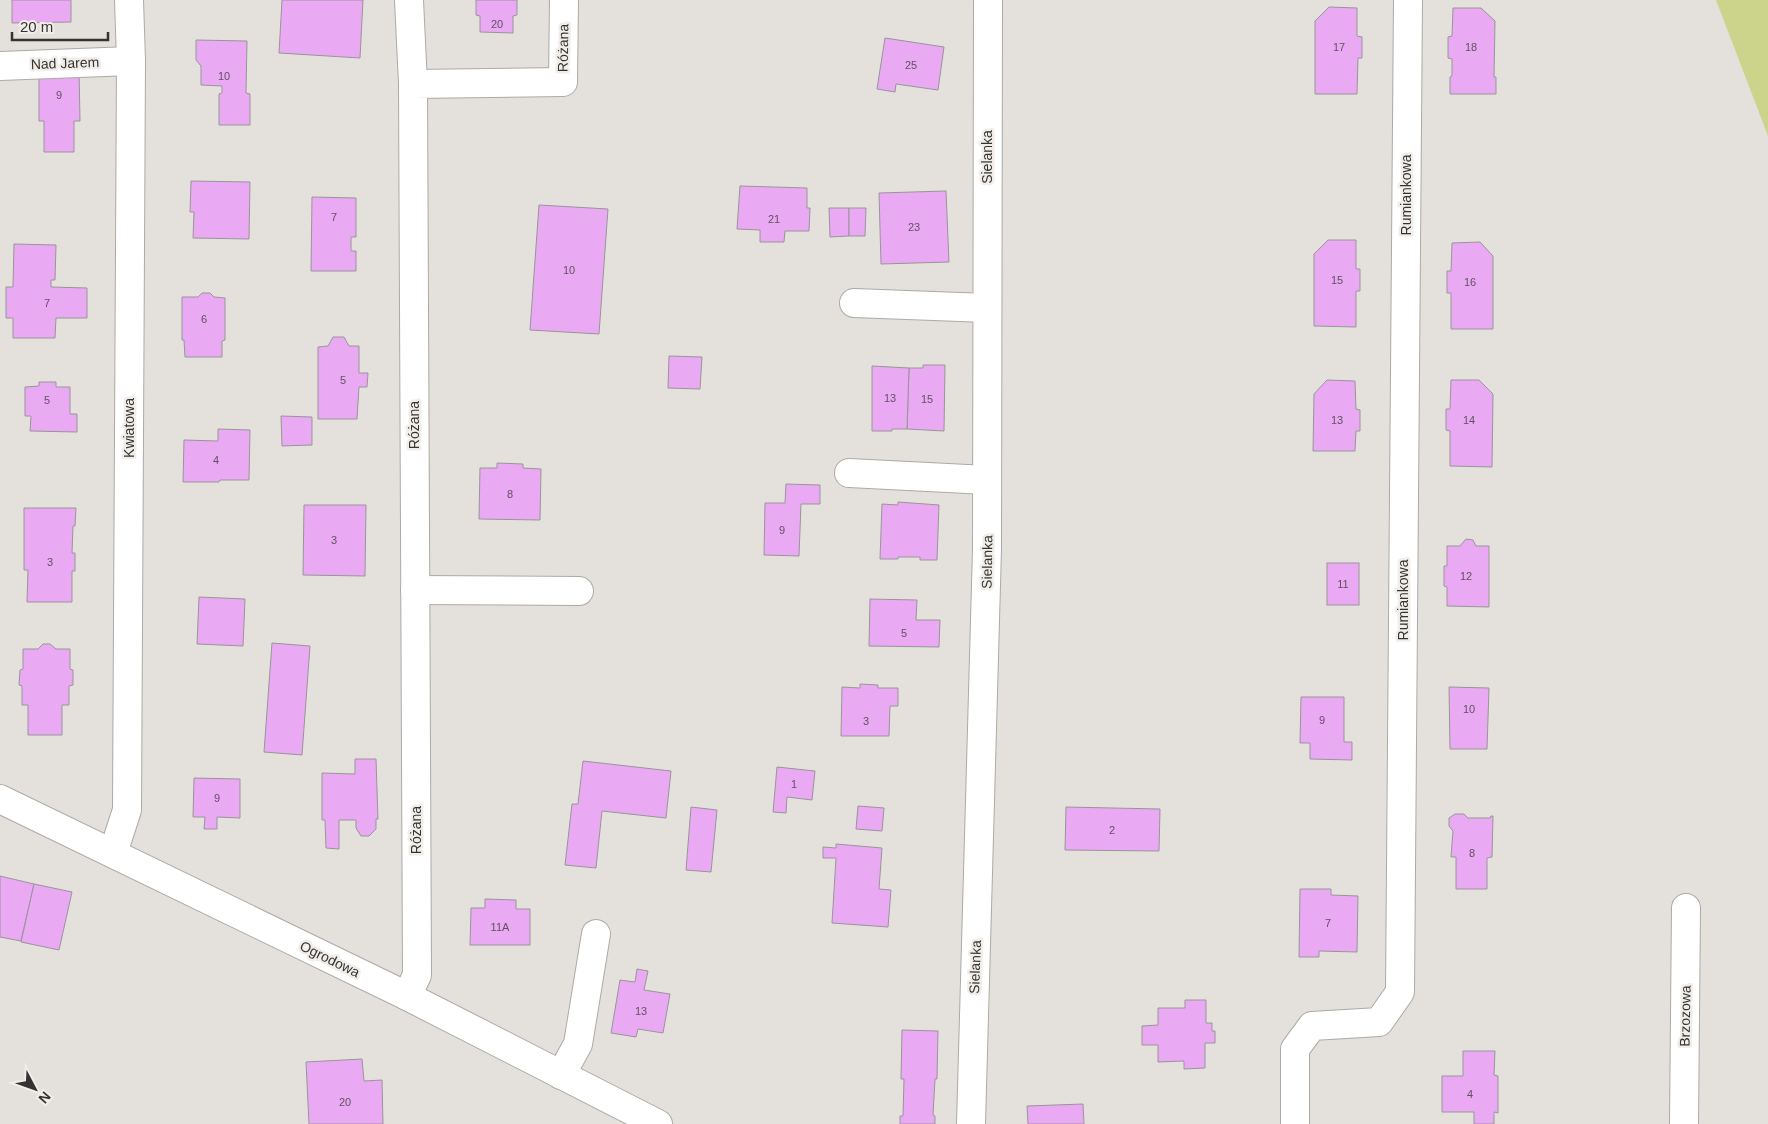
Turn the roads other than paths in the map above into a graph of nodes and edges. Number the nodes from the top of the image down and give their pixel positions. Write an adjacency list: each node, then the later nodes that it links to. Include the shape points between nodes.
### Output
1 (129, 0): 6 (street, Kwiatowa)
2 (409, 0): 8 (street)
3 (564, 0): 8 (street, Różana, via 562,82)
4 (988, 0): 10 (street, Sielanka)
5 (1408, 0): 23 (street, Rumiankowa, via 1400,992 1379,1022 1312,1026 1295,1049)
6 (130, 61): 7 (street, Nad Jarem); 16 (street, Kwiatowa, via 127,810)
7 (0, 66)
8 (412, 84): 13 (street, Różana)
9 (854, 303): 10 (street)
10 (987, 308): 12 (street, Sielanka)
11 (849, 473): 12 (street)
12 (987, 480): 22 (street, Sielanka)
13 (415, 590): 14 (street); 19 (street, Różana, via 417,975)
14 (579, 591)
15 (0, 799): 16 (street, Ogrodowa)
16 (113, 853): 19 (street, Ogrodowa)
17 (1686, 908): 24 (street, Brzozowa)
18 (596, 934): 20 (street, via 578,1044)
19 (407, 996): 20 (street, Ogrodowa)
20 (561, 1075): 21 (street, Ogrodowa)
21 (658, 1124)
22 (971, 1124)
23 (1295, 1124)
24 (1684, 1124)

